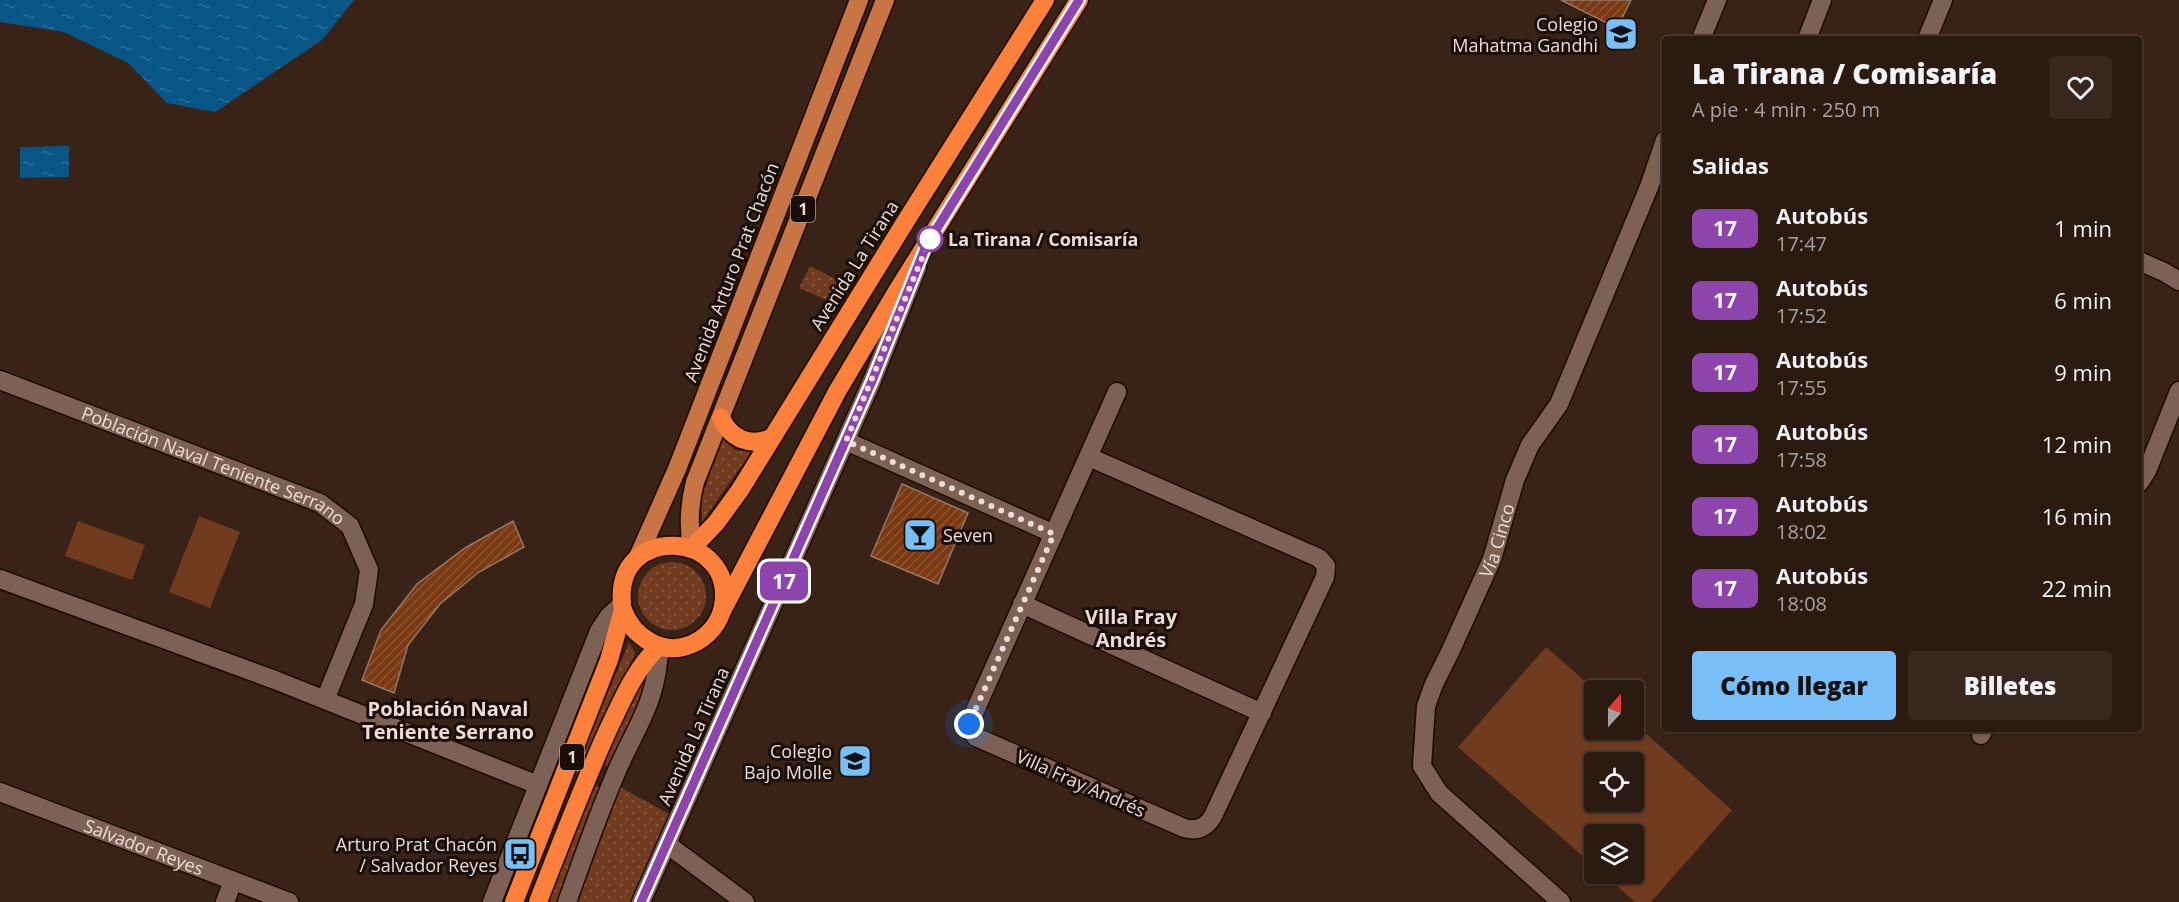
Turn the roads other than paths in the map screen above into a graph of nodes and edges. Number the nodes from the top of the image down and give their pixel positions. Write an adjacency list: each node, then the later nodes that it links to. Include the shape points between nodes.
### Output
1 (859, 0): 25 (main road, Avenida Arturo Prat Chacón / 1, via 677,470)
2 (885, 0): 18 (main road, 1)
3 (1045, 0): 19 (highway, Avenida La Tirana)
4 (1080, 0): 12 (highway, Avenida La Tirana)
5 (1717, 0): 8 (street)
6 (1821, 0): 9 (street)
7 (1943, 0): 10 (street)
8 (1702, 36)
9 (1808, 36)
10 (1928, 36)
11 (1662, 149): 45 (street, Vía Cinco, via 1559,404 1530,444 1492,559 1426,706 1422,766 1439,793)
12 (926, 246): 20 (street, Avenida La Tirana); 29 (highway, Avenida La Tirana, via 838,390)
13 (2142, 262): 14 (street)
14 (2179, 281)
15 (0, 380): 31 (street, Población Naval Teniente Serrano, via 320,503 350,526 369,570 366,593)
16 (2179, 391): 22 (street)
17 (1118, 392): 21 (street, Villa Fray Andrés)
18 (721, 418): 19 (highway, via 729,431 741,439 756,442); 24 (main road, 1, via 692,498)
19 (771, 438): 24 (highway, Avenida La Tirana, via 726,509)
20 (846, 441): 23 (street); 35 (street, Avenida La Tirana)
21 (1089, 457): 23 (street, Villa Fray Andrés); 32 (street, Villa Fray Andrés, via 1319,558 1326,566 1325,577)
22 (2142, 478)
23 (1054, 534): 27 (street, Villa Fray Andrés)
24 (692, 549): 25 (highway, via 664,546); 29 (highway, via 712,563 721,578)
25 (638, 558): 28 (highway, Avenida Arturo Prat Chacón / 1, via 625,575)
26 (0, 579): 31 (street)
27 (1022, 604): 32 (street); 32 (street, Villa Fray Andrés, via 970,718 970,729 976,736 1195,830 1210,822)
28 (622, 607): 30 (highway, via 630,626); 33 (street, via 609,615 599,632); 40 (highway, Avenida Arturo Prat Chacón / 1, via 609,660)
29 (722, 611): 30 (highway, via 711,630 694,643 673,648)
30 (659, 646): 41 (highway, 1, via 637,670 623,698); 42 (street, via 652,695 614,778)
31 (325, 700): 33 (street)
32 (1262, 713)
33 (538, 785): 39 (street)
34 (0, 792): 36 (street, Salvador Reyes)
35 (668, 845): 43 (street); 44 (street)
36 (233, 881): 37 (street); 38 (street, Salvador Reyes)
37 (225, 902)
38 (289, 902)
39 (492, 902)
40 (514, 902)
41 (538, 902)
42 (567, 902)
43 (641, 902)
44 (745, 902)
45 (1561, 902)

